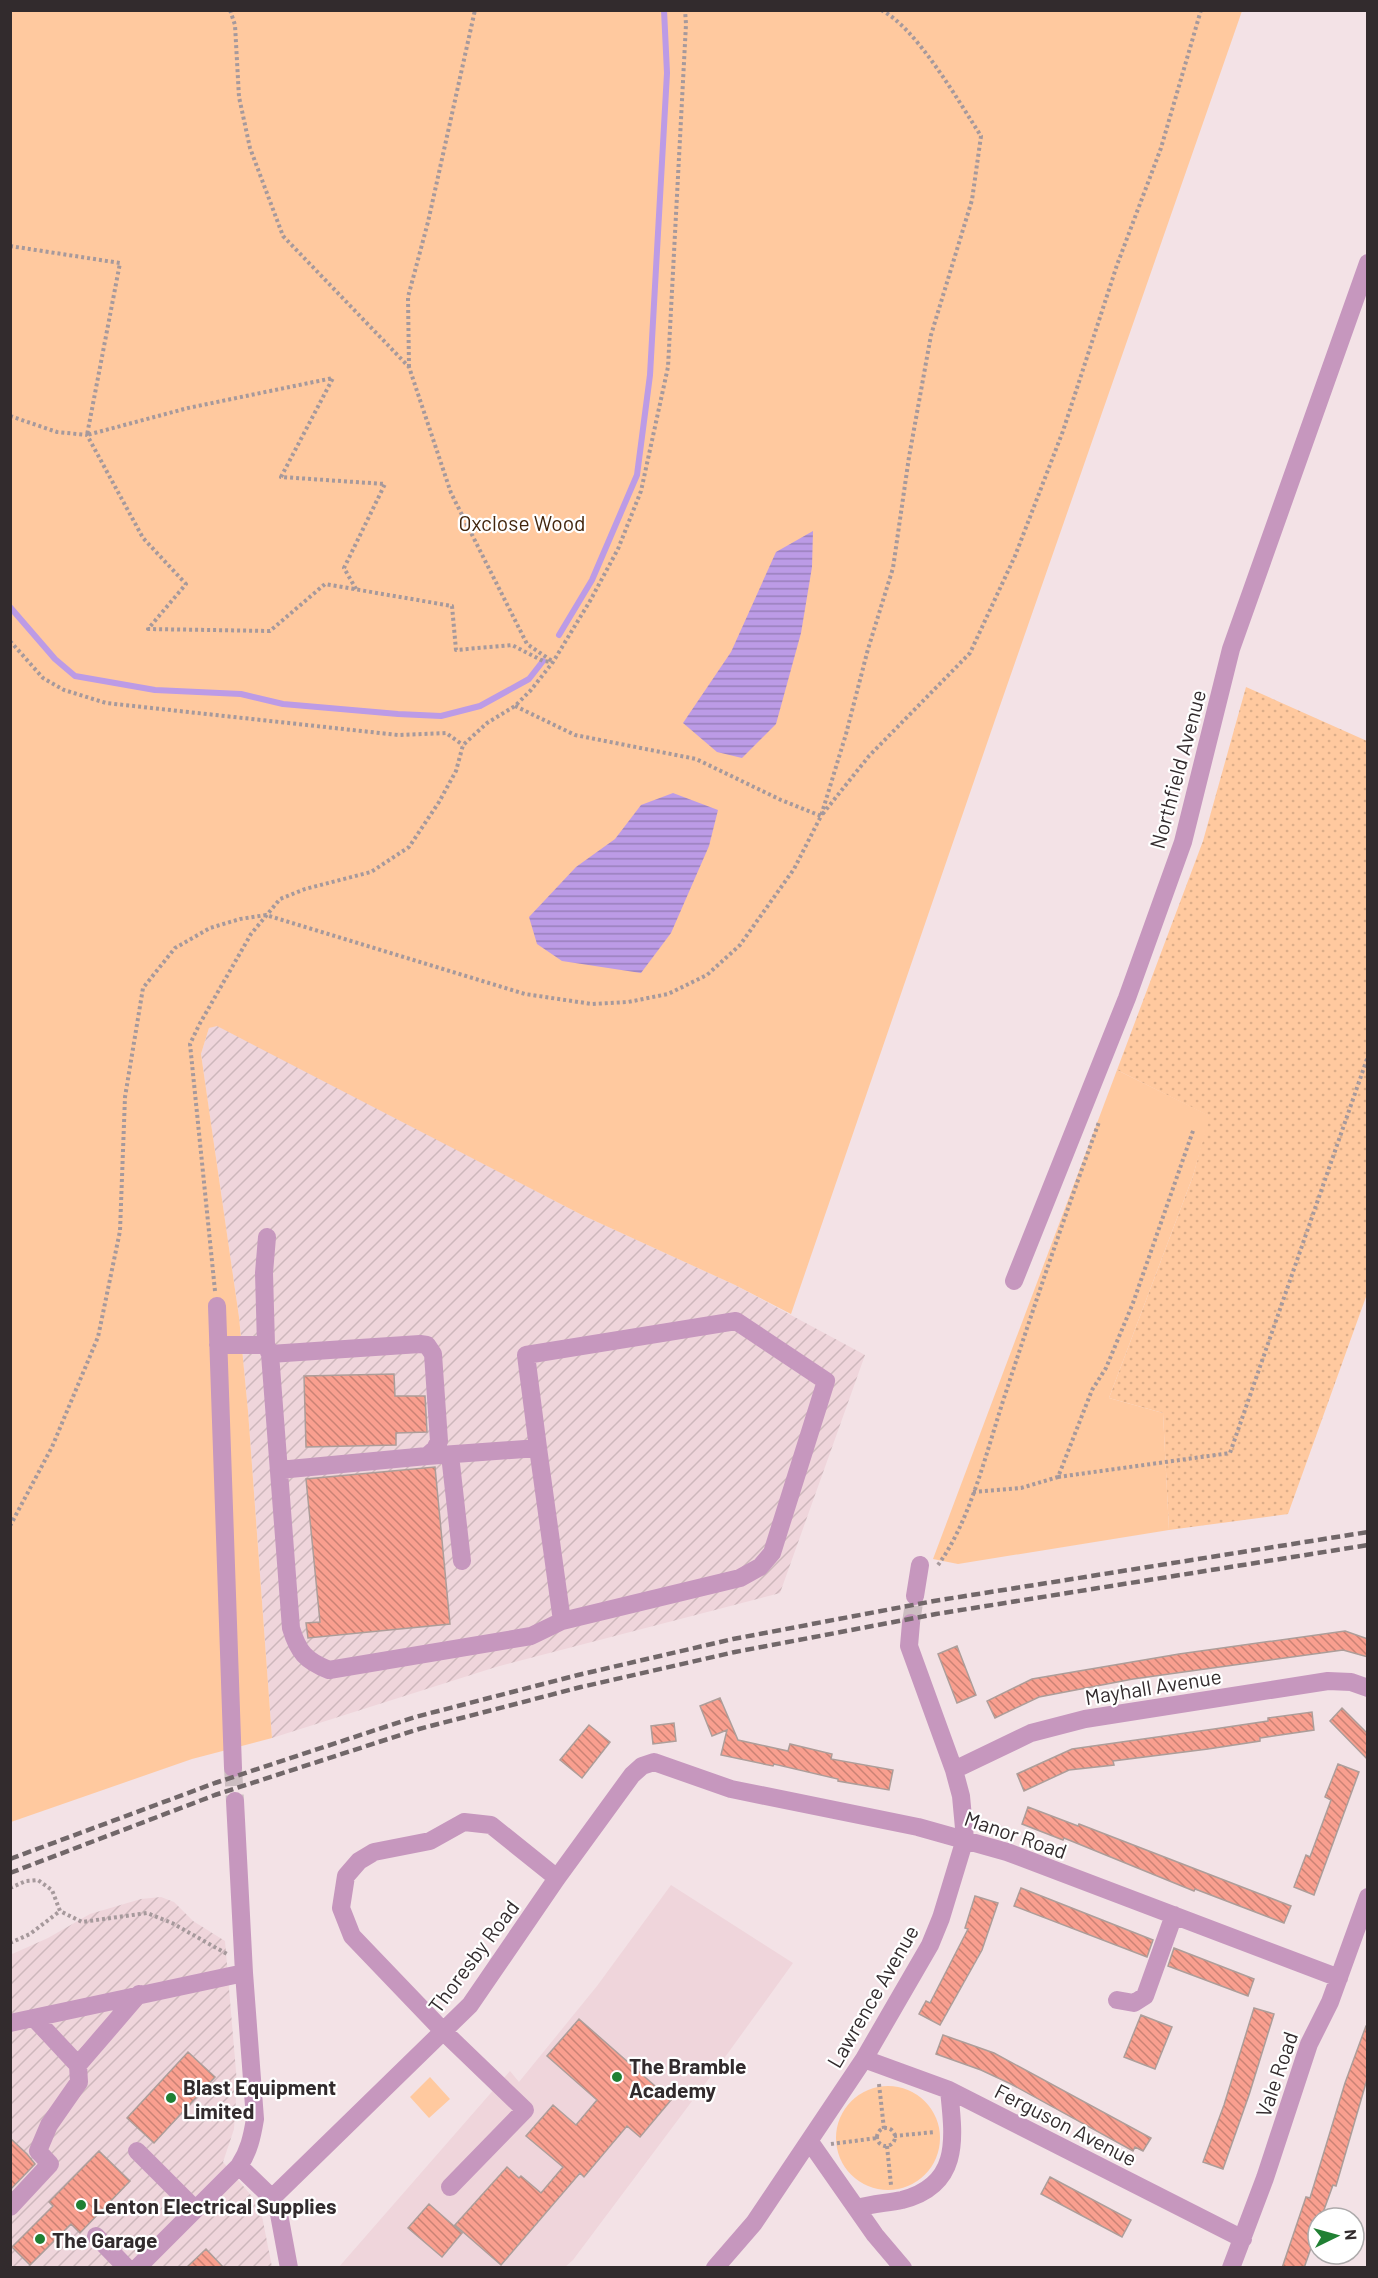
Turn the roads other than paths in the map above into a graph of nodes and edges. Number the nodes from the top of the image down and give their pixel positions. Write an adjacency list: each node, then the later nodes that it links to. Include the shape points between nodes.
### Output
1 (1368, 263): 3 (street, Northfield Avenue, via 1231,649 1183,842 1127,998)
2 (267, 1237): 6 (street, via 264,1273)
3 (1014, 1281)
4 (217, 1306): 5 (street)
5 (218, 1345): 6 (street); 18 (street)
6 (268, 1349): 9 (street, via 427,1345 433,1354 439,1441); 10 (street)
7 (538, 1448): 8 (street); 14 (street); 14 (street, via 526,1355 736,1322 826,1380 772,1552 760,1568 740,1578)
8 (450, 1455): 9 (street); 11 (street)
9 (427, 1456): 10 (street)
10 (279, 1470): 14 (street, via 291,1628 297,1647 312,1664 329,1670 531,1636)
11 (462, 1560)
12 (920, 1565): 13 (street)
13 (916, 1591)
14 (562, 1621)
15 (911, 1623): 19 (street, Lawrence Avenue, via 909,1646)
16 (1368, 1688): 19 (street, Mayhall Avenue, via 1328,1682 1085,1719 1031,1733)
17 (668, 1766): 21 (street, Manor Road, via 731,1789); 22 (street, Thoresby Road, via 654,1762 632,1775)
18 (233, 1768)
19 (954, 1770): 21 (street, Lawrence Avenue)
20 (235, 1801): 25 (street)
21 (965, 1839): 24 (street, Manor Road); 32 (street, Lawrence Avenue, via 930,1945)
22 (557, 1878): 31 (street, Thoresby Road, via 470,2005); 31 (street, via 491,1825 464,1822 430,1841 374,1852 346,1876 341,1908 352,1936)
23 (1368, 1897): 26 (street, Vale Road)
24 (1174, 1915): 26 (street, Manor Road); 28 (street, via 1144,1996 1134,2003)
25 (243, 1968): 27 (street); 37 (street, via 255,2119 246,2155)
26 (1339, 1978): 44 (street, Vale Road, via 1309,2044)
27 (140, 1994): 29 (street); 33 (street)
28 (1117, 2000)
29 (35, 2019): 30 (street); 33 (street)
30 (10, 2023)
31 (444, 2032): 38 (street, via 525,2110); 39 (street, Thoresby Road)
32 (870, 2062): 34 (street, Ferguson Avenue); 35 (street, Lawrence Avenue)
33 (78, 2065): 40 (street, via 79,2082 49,2126 38,2151 50,2164)
34 (949, 2090): 41 (street, via 954,2131 951,2159 934,2185 918,2195); 44 (street, Ferguson Avenue)
35 (811, 2144): 41 (street); 48 (street, Lawrence Avenue, via 754,2223)
36 (137, 2151): 42 (street)
37 (238, 2166): 39 (street); 42 (street)
38 (450, 2187)
39 (272, 2198): 47 (street, via 279,2214)
40 (10, 2207)
41 (857, 2208): 49 (street)
42 (195, 2209): 46 (street)
43 (96, 2236): 45 (street)
44 (1243, 2239): 50 (street, Vale Road)
45 (127, 2268)
46 (137, 2268)
47 (289, 2268)
48 (715, 2268)
49 (903, 2268)
50 (1231, 2268)

